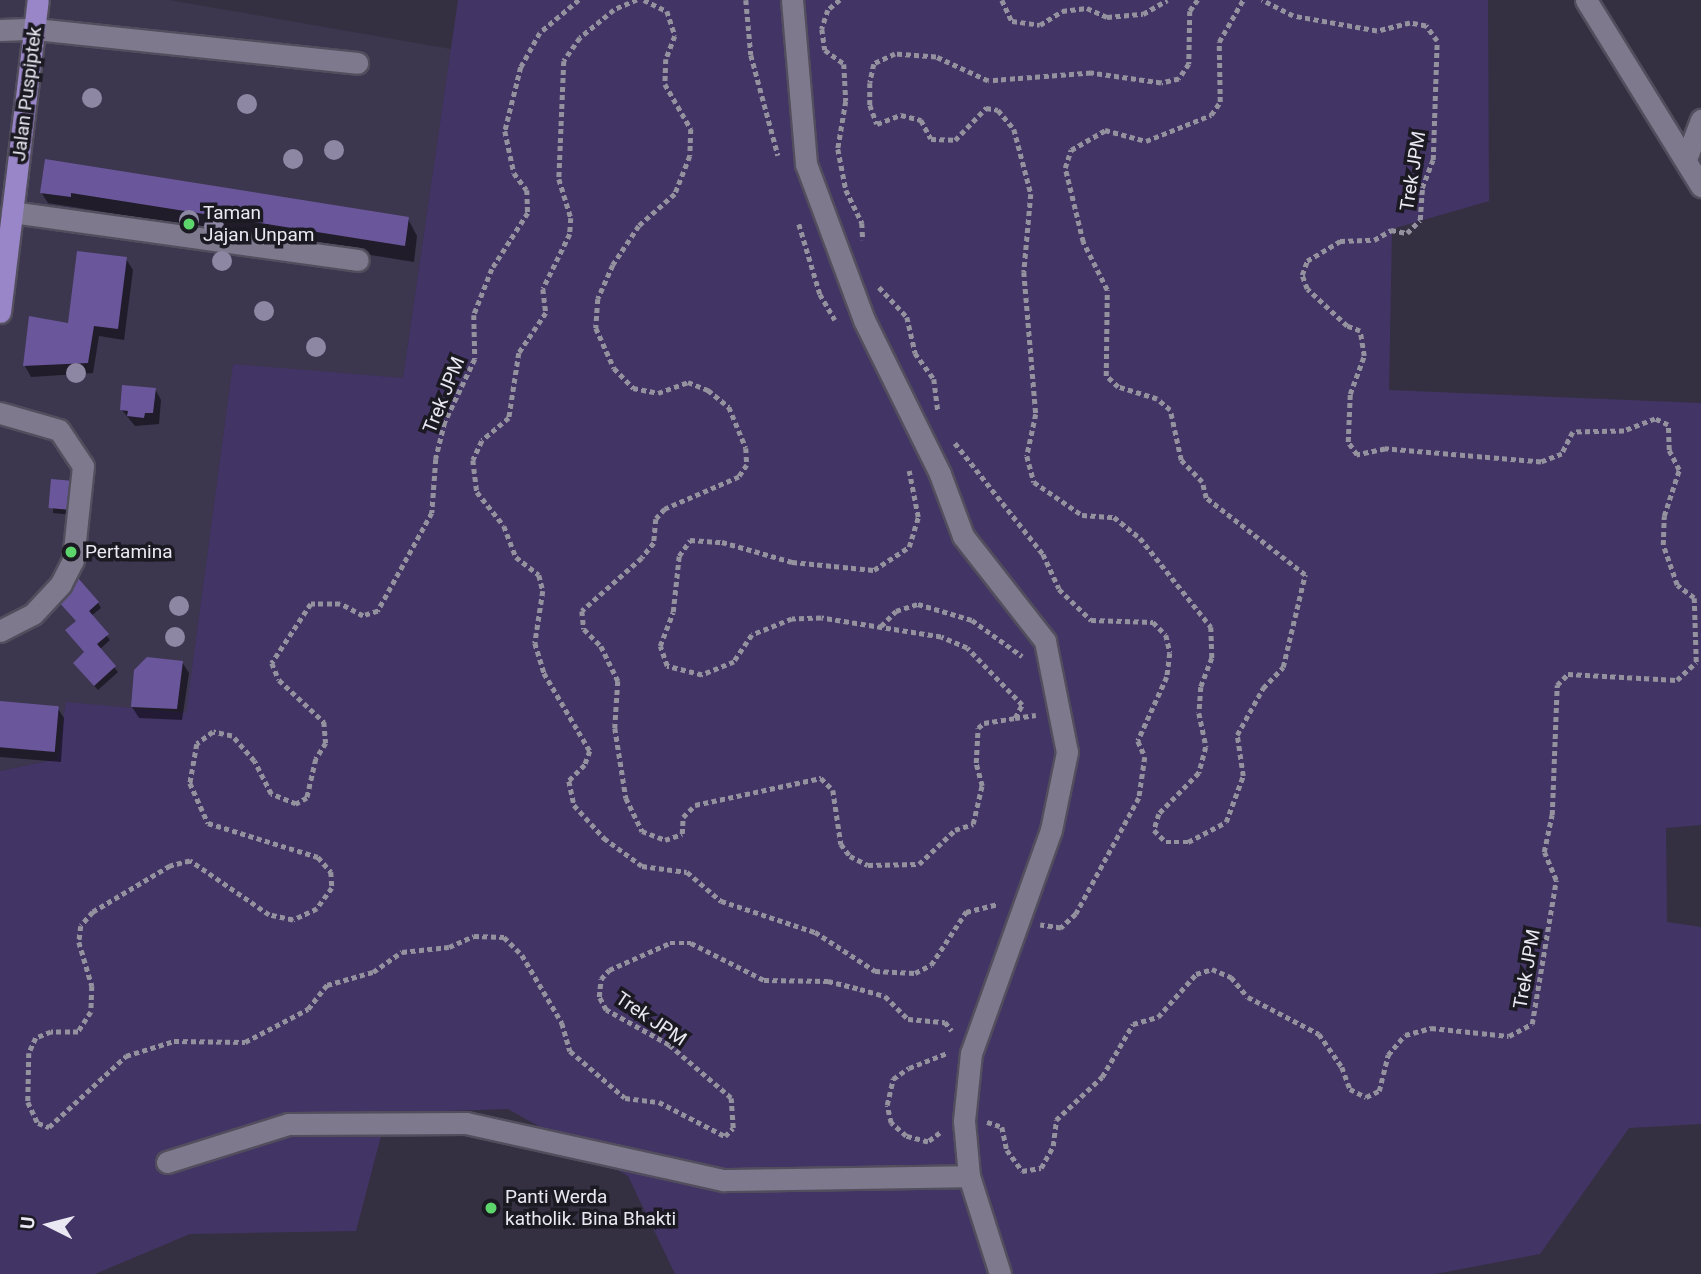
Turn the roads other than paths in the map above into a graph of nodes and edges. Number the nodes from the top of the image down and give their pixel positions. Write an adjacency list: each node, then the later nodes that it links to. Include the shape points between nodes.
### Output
1 (38, 0): 4 (main road, Jalan Puspiptek)
2 (792, 0): 16 (street, via 806,164 864,320 940,474 963,536 1045,641 1067,752 1051,830 971,1053 964,1121)
3 (1586, 0): 8 (street)
4 (35, 29): 5 (street); 6 (street); 10 (main road, Jalan Puspiptek)
5 (0, 30)
6 (356, 63)
7 (1701, 120): 8 (street)
8 (1686, 159): 9 (street)
9 (1701, 186)
10 (12, 212): 11 (street); 12 (main road, Jalan Puspiptek)
11 (358, 260)
12 (0, 312)
13 (0, 413): 14 (street, via 60,430 83,466 73,560 61,584 33,614)
14 (0, 631)
15 (167, 1162): 16 (street, via 288,1124 466,1123 724,1180)
16 (969, 1176): 17 (street)
17 (1000, 1274)

